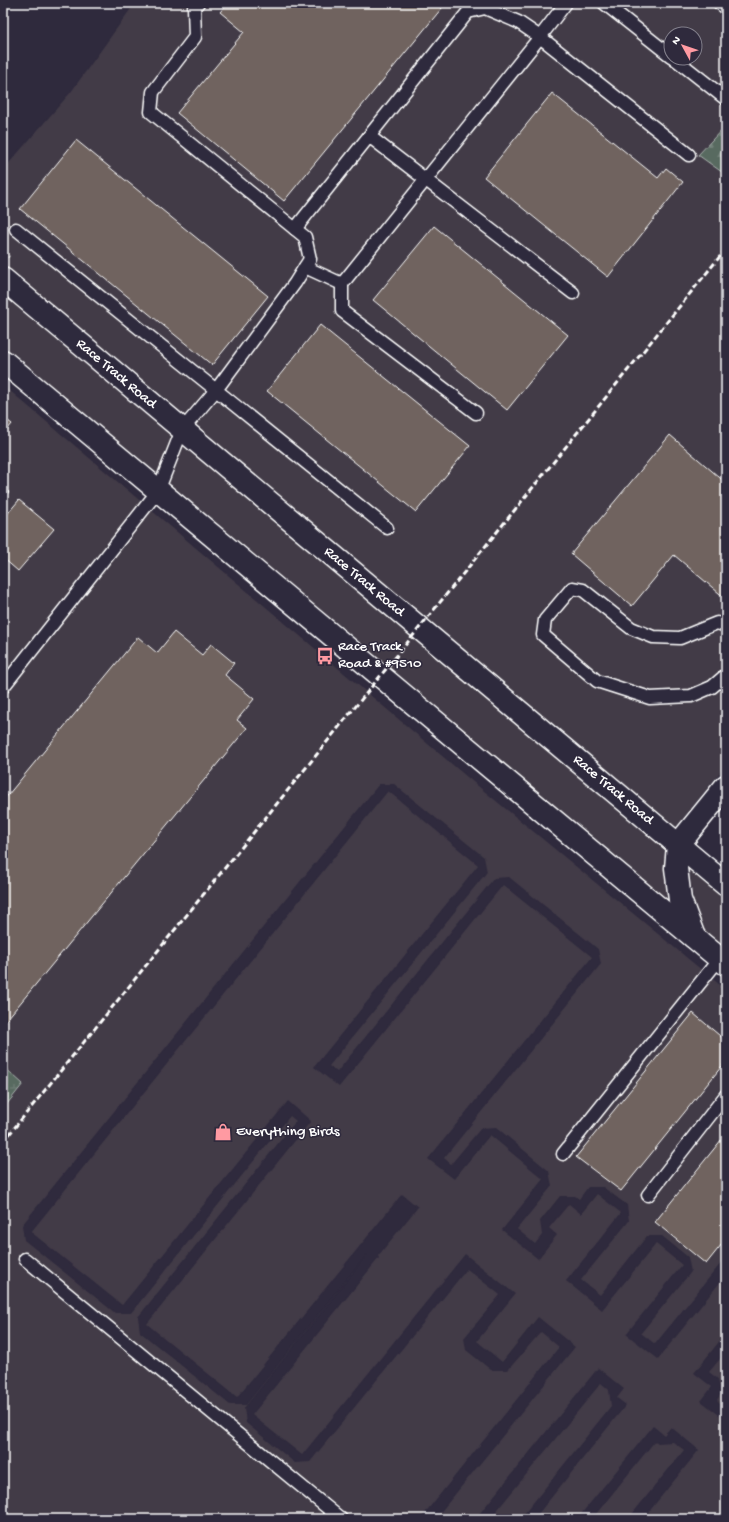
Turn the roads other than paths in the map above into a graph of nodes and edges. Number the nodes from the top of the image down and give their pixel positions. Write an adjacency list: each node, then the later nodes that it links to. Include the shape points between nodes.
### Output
1 (198, 3): 14 (lane, via 194,7 195,37 154,92 151,112)
2 (566, 3): 6 (lane)
3 (604, 3): 7 (lane)
4 (719, 3): 5 (lane)
5 (726, 8)
6 (540, 37): 10 (lane, via 518,22 485,8 468,12); 11 (lane); 12 (lane)
7 (663, 50)
8 (684, 66): 9 (lane)
9 (726, 99)
10 (369, 136): 12 (lane); 14 (lane)
11 (689, 155)
12 (425, 180): 17 (lane); 18 (lane)
13 (16, 229): 20 (lane)
14 (295, 229): 15 (lane, via 305,237 310,259)
15 (305, 267): 17 (lane); 20 (lane)
16 (3, 279): 22 (main road, Race Track Road)
17 (342, 284): 21 (lane, via 342,311)
18 (573, 293)
19 (3, 361): 23 (main road)
20 (216, 390): 22 (lane); 24 (lane)
21 (476, 413)
22 (182, 430): 23 (lane); 29 (main road, Race Track Road)
23 (158, 491): 27 (lane); 31 (main road)
24 (387, 528)
25 (726, 626): 26 (lane, via 717,623 680,638 653,637 631,628 583,590 572,588 544,620 544,635 597,681 650,698 691,696 712,687)
26 (726, 676)
27 (3, 687)
28 (726, 786): 29 (main road)
29 (678, 845): 30 (main road, Race Track Road); 31 (main road, via 676,868 680,900)
30 (726, 885)
31 (694, 937): 32 (main road)
32 (723, 961): 34 (lane)
33 (726, 1095): 35 (lane)
34 (563, 1154)
35 (648, 1195)
36 (25, 1259): 37 (lane)
37 (341, 1519)

